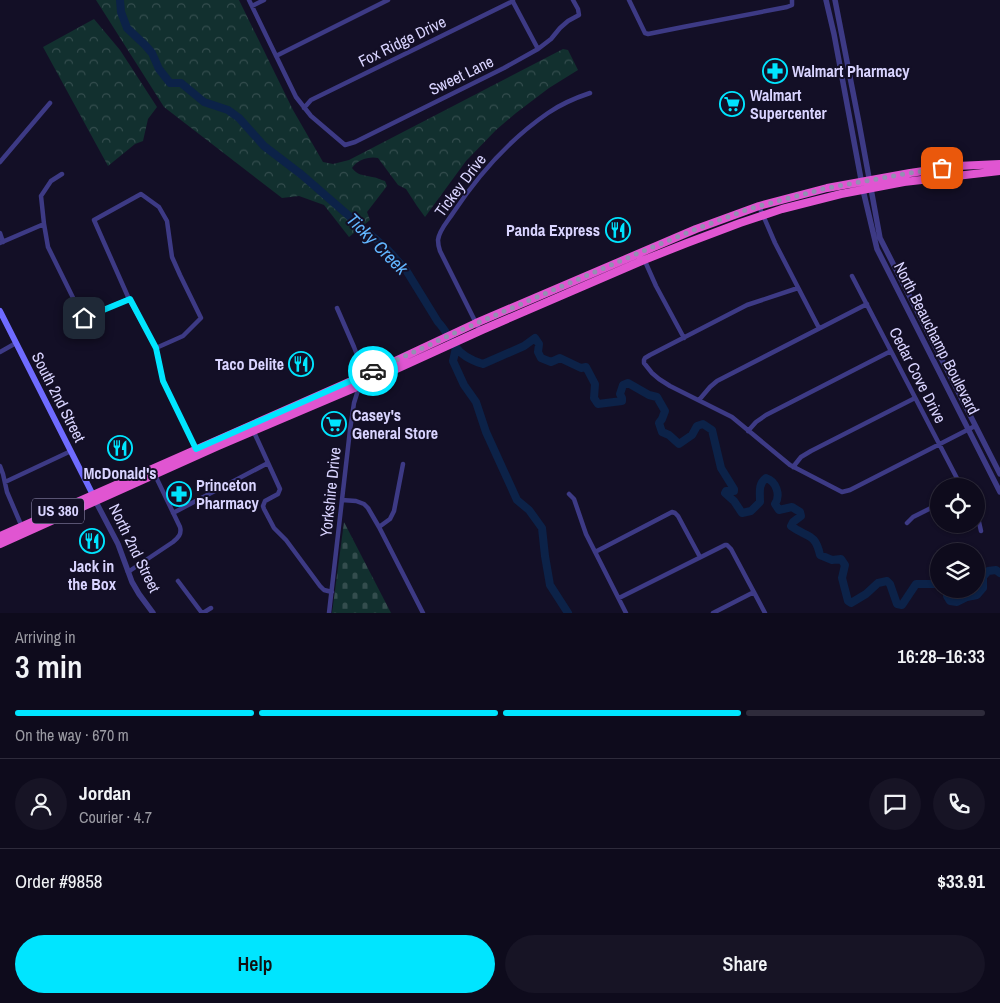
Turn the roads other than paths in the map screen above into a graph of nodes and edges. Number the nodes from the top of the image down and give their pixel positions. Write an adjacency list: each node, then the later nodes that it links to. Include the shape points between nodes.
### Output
1 (249, 0): 10 (street)
2 (264, 0): 10 (street)
3 (388, 0): 14 (street)
4 (513, 0): 13 (street); 19 (street, Fox Ridge Drive, via 312,100)
5 (573, 0): 13 (street, Sweet Lane, via 579,15)
6 (629, 0): 9 (street, via 648,34 779,9)
7 (826, 0): 12 (street, North Beauchamp Boulevard)
8 (835, 0): 11 (street, North Beauchamp Boulevard)
9 (792, 3)
10 (252, 6): 14 (street)
11 (841, 33): 12 (street); 15 (street, North Beauchamp Boulevard)
12 (834, 34): 16 (street, North Beauchamp Boulevard)
13 (538, 49): 19 (street, Sweet Lane, via 345,145)
14 (276, 56): 19 (street)
15 (852, 87): 16 (street); 24 (street, North Beauchamp Boulevard)
16 (844, 88): 25 (street, North Beauchamp Boulevard)
17 (590, 93): 43 (street, Tickey Drive, via 549,112 502,152 476,180 440,234 440,251)
18 (50, 103): 20 (street)
19 (304, 108)
20 (0, 162)
21 (1000, 164): 24 (highway, US 380, via 958,166)
22 (1000, 171): 26 (highway, US 380)
23 (62, 174): 30 (street, via 51,181 41,196)
24 (870, 180): 25 (highway, US 380); 26 (street, North Beauchamp Boulevard)
25 (862, 182): 27 (street, North Beauchamp Boulevard); 28 (highway, US 380)
26 (872, 189): 27 (highway, US 380); 36 (street, North Beauchamp Boulevard, via 880,238)
27 (863, 190): 29 (highway, US 380); 33 (street, North Beauchamp Boulevard)
28 (759, 206): 29 (street); 34 (highway, US 380)
29 (762, 215): 35 (highway, US 380); 38 (street)
30 (44, 224): 32 (street); 39 (street, via 48,247 84,318)
31 (0, 233): 32 (street)
32 (1, 242)
33 (877, 249): 36 (street, via 887,261); 58 (street, North Beauchamp Boulevard)
34 (641, 252): 35 (street); 43 (highway, US 380)
35 (644, 260): 45 (highway, US 380); 46 (street)
36 (891, 260): 56 (street, North Beauchamp Boulevard)
37 (852, 276): 40 (street, Cedar Cove Drive)
38 (798, 288): 44 (street); 46 (street, via 747,305)
39 (130, 299): 49 (street); 49 (street, via 94,220 141,194 159,207 168,221 172,257 201,318 183,336)
40 (867, 304): 44 (street); 50 (street, Cedar Cove Drive)
41 (337, 308): 52 (street)
42 (0, 311): 47 (main road, South 2nd Street)
43 (476, 324): 45 (street, Tickey Drive); 48 (highway, US 380)
44 (820, 328): 55 (street, via 717,381)
45 (480, 331): 48 (highway, US 380)
46 (684, 338): 55 (street, via 644,360 647,368 659,379)
47 (16, 343): 51 (street); 62 (main road, South 2nd Street)
48 (440, 344): 52 (highway, US 380); 53 (highway, US 380)
49 (156, 348): 61 (street, via 163,381)
50 (891, 351): 54 (street, Cedar Cove Drive); 59 (street, via 766,415)
51 (0, 352)
52 (365, 375): 53 (street, Yorkshire Drive); 57 (highway, US 380)
53 (359, 386): 57 (highway, US 380); 74 (street, Yorkshire Drive, via 352,414)
54 (915, 398): 60 (street, Cedar Cove Drive); 66 (street, via 801,457)
55 (700, 400): 59 (street, via 732,417)
56 (975, 426): 58 (street); 68 (street, North Beauchamp Boulevard)
57 (252, 428): 61 (highway, US 380); 63 (street); 67 (highway, US 380)
58 (968, 430): 60 (street); 71 (street, North Beauchamp Boulevard)
59 (748, 431): 66 (street)
60 (939, 444): 66 (street, via 842,492); 69 (street, Cedar Cove Drive)
61 (196, 449): 67 (highway, US 380)
62 (71, 451): 70 (street); 73 (main road, South 2nd Street)
63 (268, 463): 76 (street); 86 (street, via 280,488 278,494 265,501 264,509 277,532 322,588)
64 (404, 464): 78 (street, via 394,511)
65 (0, 466): 70 (street)
66 (793, 467)
67 (153, 472): 73 (highway, US 380); 76 (street)
68 (1000, 474)
69 (957, 478)
70 (5, 482): 79 (street)
71 (1000, 492)
72 (569, 494): 82 (street, via 574,499)
73 (95, 498): 79 (highway, US 380); 84 (street, North 2nd Street)
74 (342, 500): 78 (street, via 364,504); 86 (street, Yorkshire Drive)
75 (930, 509): 77 (street)
76 (173, 513): 84 (street, via 180,527 177,539)
77 (907, 523)
78 (380, 527): 93 (street)
79 (19, 531): 80 (highway, US 380); 81 (highway, US 380)
80 (0, 536)
81 (0, 544)
82 (595, 552): 83 (street, via 672,512 678,516); 88 (street)
83 (700, 557): 87 (street, via 727,546); 88 (street)
84 (128, 572): 90 (street, North 2nd Street, via 138,594)
85 (178, 581): 91 (street)
86 (332, 592): 92 (street, Yorkshire Drive)
87 (754, 592): 95 (street); 96 (street)
88 (619, 598): 94 (street)
89 (211, 608): 91 (street)
90 (153, 613)
91 (203, 613)
92 (329, 613)
93 (423, 613)
94 (626, 613)
95 (713, 613)
96 (766, 613)

